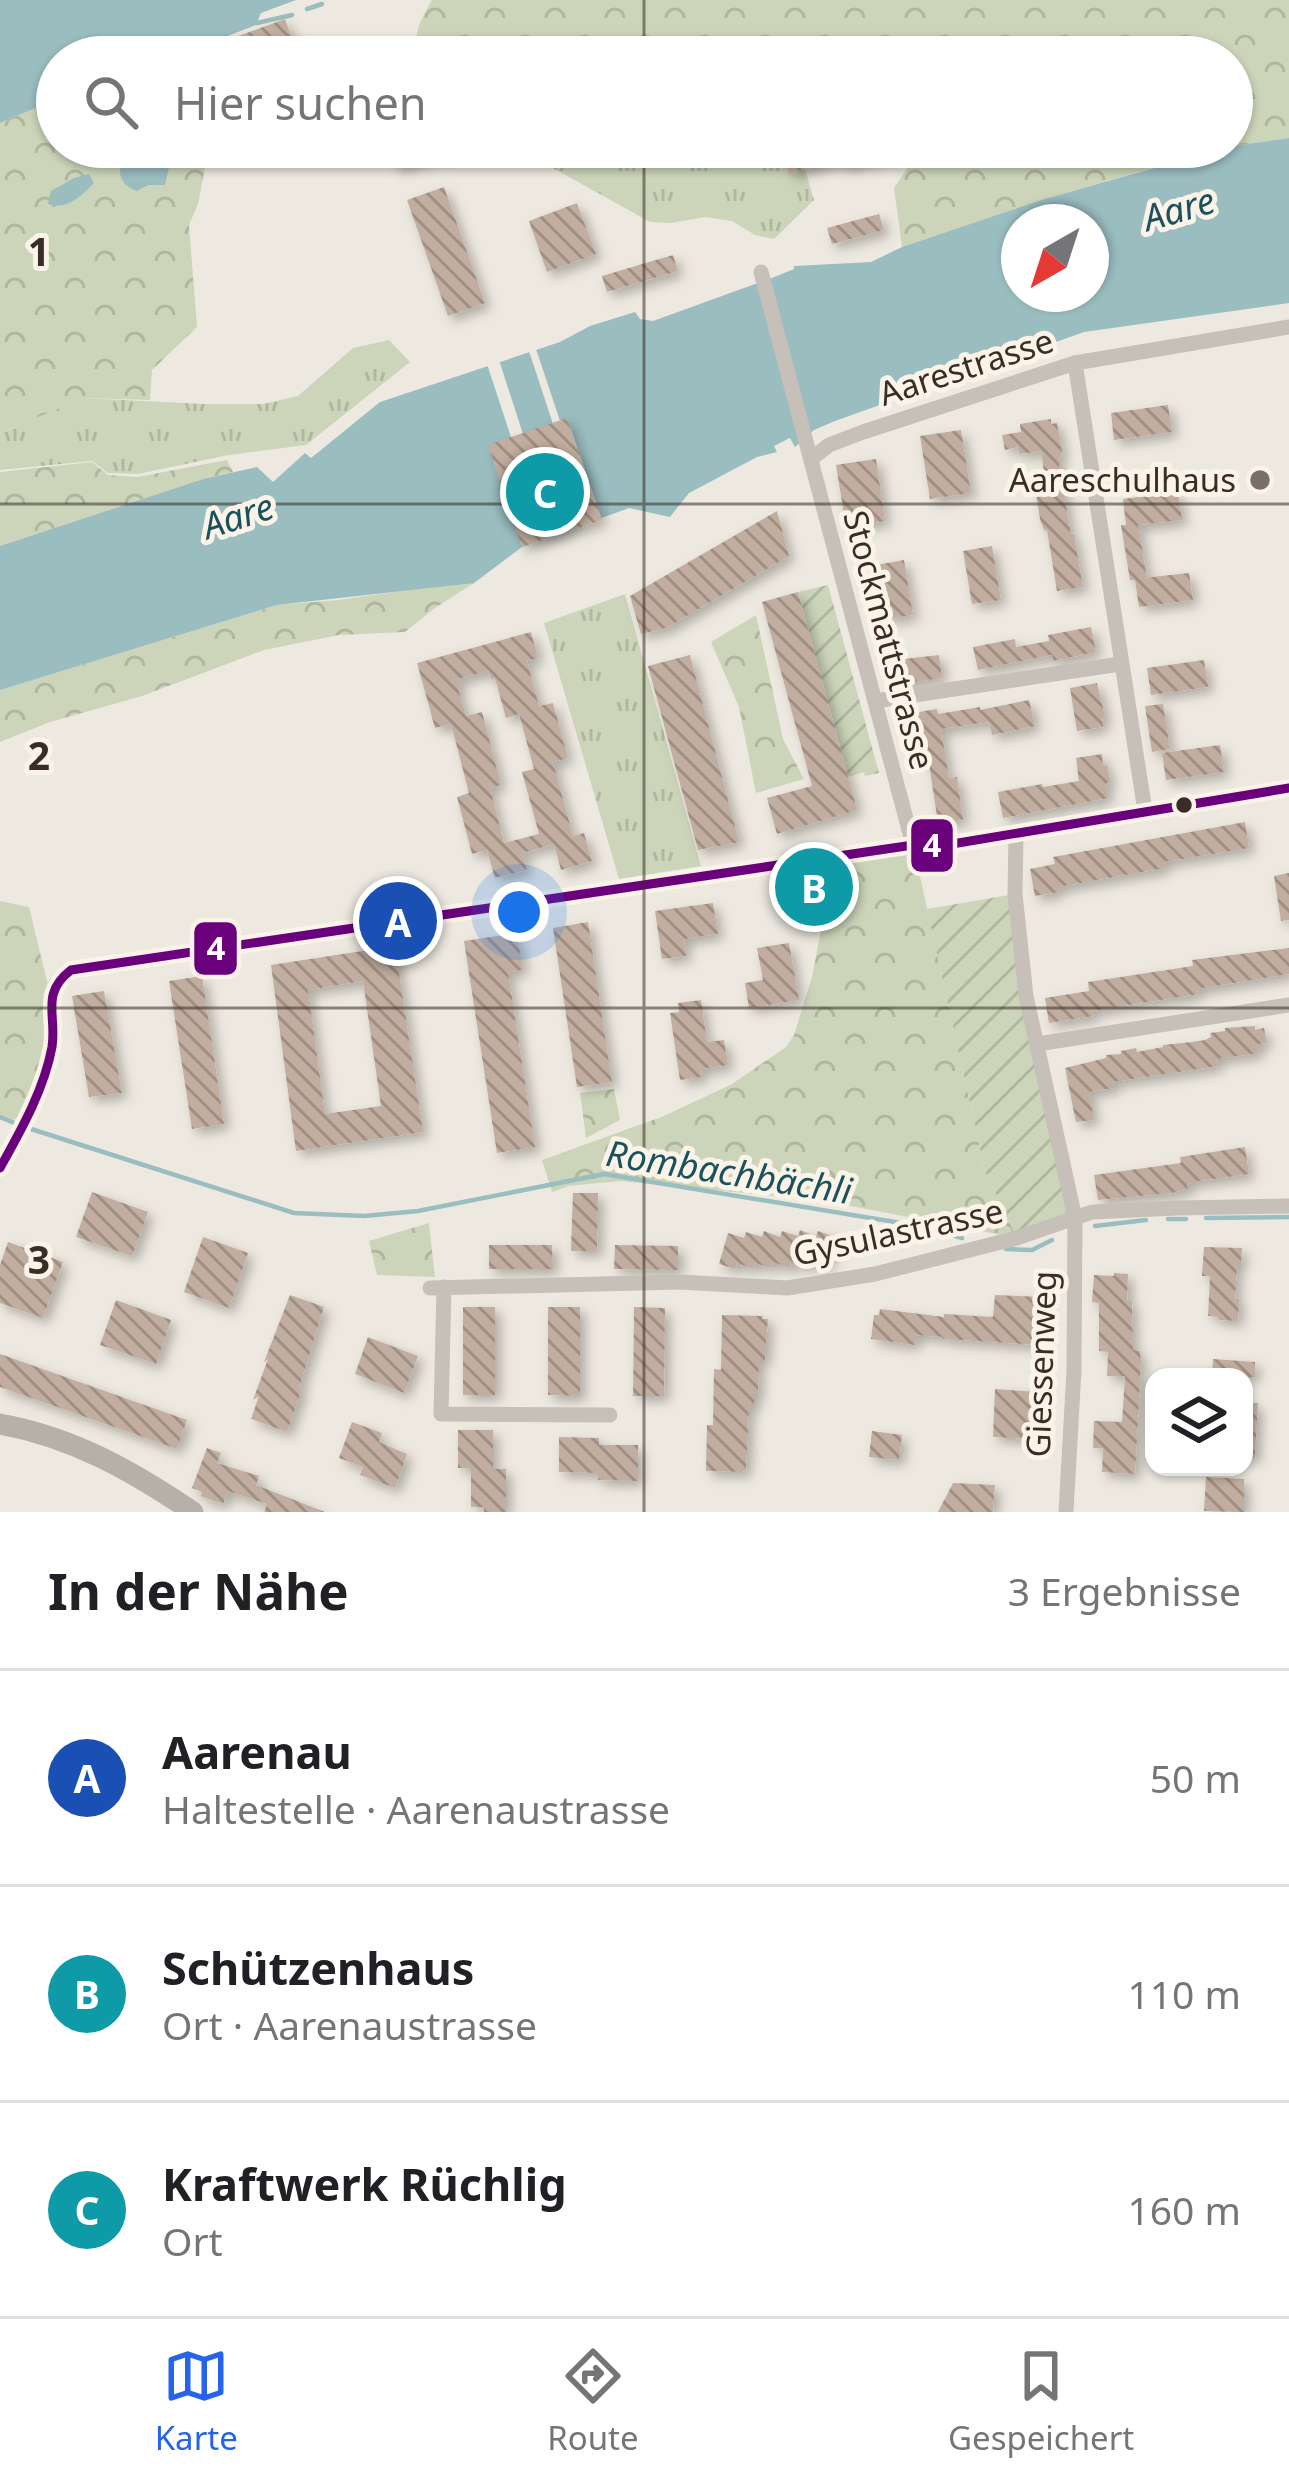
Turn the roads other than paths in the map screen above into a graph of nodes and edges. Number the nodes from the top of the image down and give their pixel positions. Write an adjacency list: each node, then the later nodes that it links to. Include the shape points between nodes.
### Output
1 (761, 272): 4 (street, Stockmattstrasse)
2 (1289, 327): 3 (street, Aarestrasse)
3 (1075, 363): 4 (street, Aarestrasse); 5 (street)
4 (809, 452): 6 (street, Stockmattstrasse)
5 (1120, 664): 6 (street); 8 (street)
6 (875, 701): 10 (street, Stockmattstrasse)
7 (1289, 788): 8 (street)
8 (1144, 811): 9 (street)
9 (1016, 834): 10 (street); 12 (street, via 1019,947)
10 (913, 845): 13 (street, via 71,970 55,984 52,1048)
11 (1289, 1005): 12 (street)
12 (1036, 1044): 15 (street)
13 (0, 1168)
14 (1289, 1206): 15 (street, Gysulastrasse)
15 (1076, 1218): 16 (street, Gysulastrasse, via 875,1274 787,1288 437,1288 441,1414); 19 (street, Giessenweg)
16 (610, 1415)
17 (0, 1424): 18 (main road, via 95,1452)
18 (193, 1512)
19 (1066, 1512)

